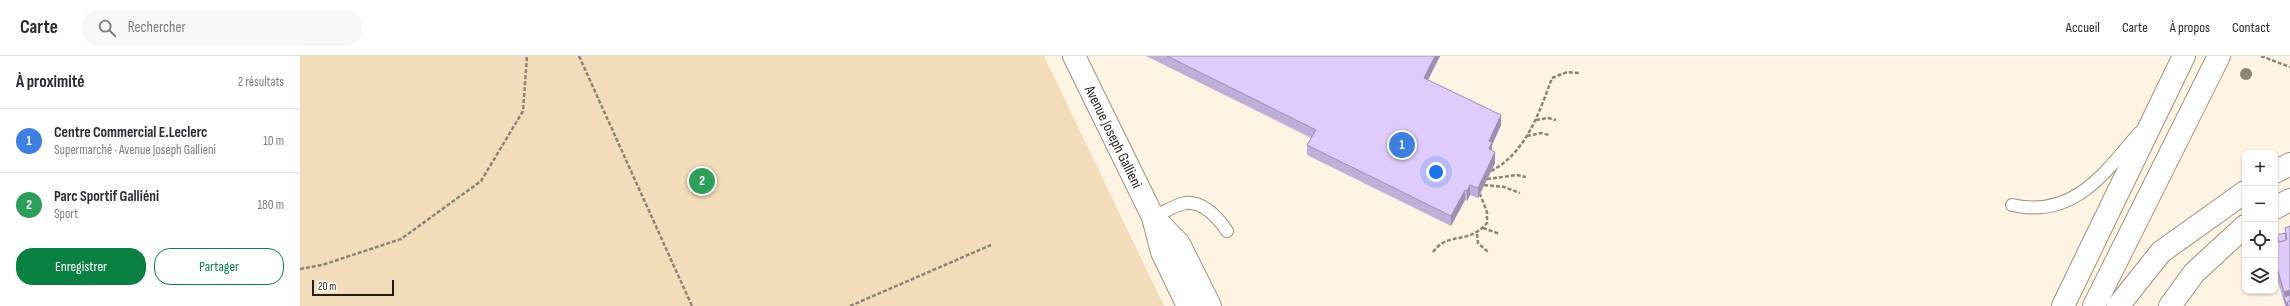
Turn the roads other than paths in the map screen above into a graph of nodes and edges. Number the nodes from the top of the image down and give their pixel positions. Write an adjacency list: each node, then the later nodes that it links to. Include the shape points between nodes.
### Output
1 (1074, 56): 11 (street, Avenue Joseph Gallieni)
2 (2184, 56): 4 (street)
3 (2219, 56): 17 (street)
4 (2155, 113): 9 (lane, via 2099,180 2062,203 2048,208 2028,209); 16 (street)
5 (2290, 164): 6 (street)
6 (2278, 170)
7 (2242, 194): 18 (street, via 2161,252)
8 (2290, 200): 10 (street)
9 (2012, 205)
10 (2278, 206)
11 (1153, 217): 13 (lane, via 1185,203 1201,206 1219,220); 14 (street, Avenue Joseph Gallieni, via 1162,252); 15 (street, Avenue Joseph Gallieni, via 1179,244)
12 (2242, 229): 19 (street, via 2194,273)
13 (1227, 231)
14 (1188, 306)
15 (1210, 306)
16 (2062, 306)
17 (2094, 306)
18 (2118, 306)
19 (2170, 306)

